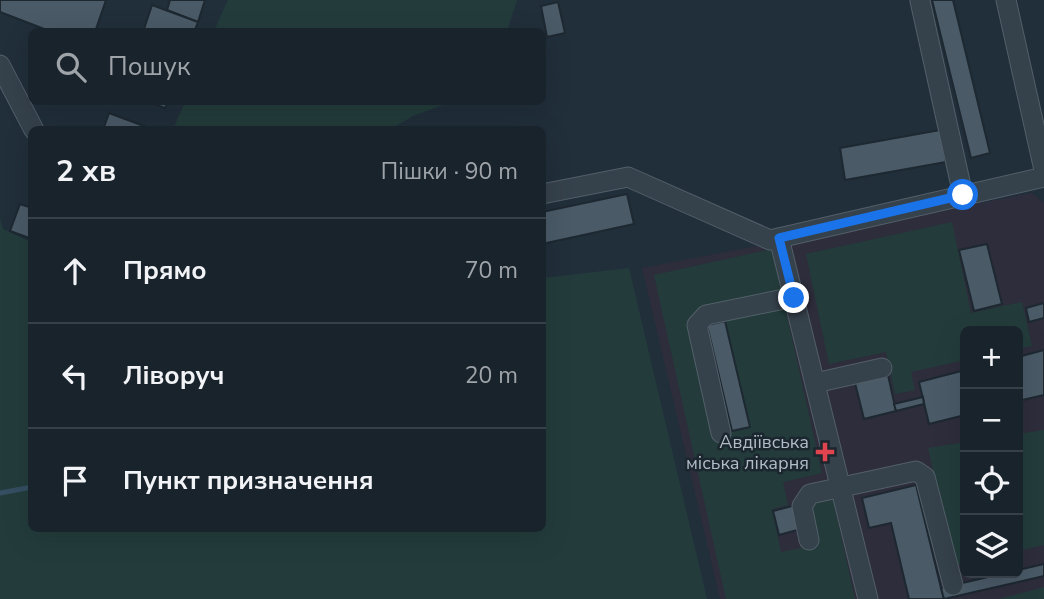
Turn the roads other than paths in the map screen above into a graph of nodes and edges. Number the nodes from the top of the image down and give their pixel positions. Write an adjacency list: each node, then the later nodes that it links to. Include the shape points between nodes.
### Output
1 (1006, 0): 5 (street)
2 (920, 1): 8 (street)
3 (0, 65): 4 (street)
4 (32, 126)
5 (1044, 170)
6 (1044, 177): 8 (street)
7 (546, 193): 9 (street, via 628,177 769,240)
8 (963, 195): 9 (street)
9 (779, 238): 10 (street)
10 (794, 298): 12 (street); 13 (street, via 706,315 697,325)
11 (882, 368): 12 (street)
12 (815, 383): 14 (street)
13 (721, 433)
14 (840, 487): 15 (street, via 810,494 802,506); 16 (street, via 916,471 925,477); 17 (street)
15 (809, 540)
16 (955, 593)
17 (868, 599)

